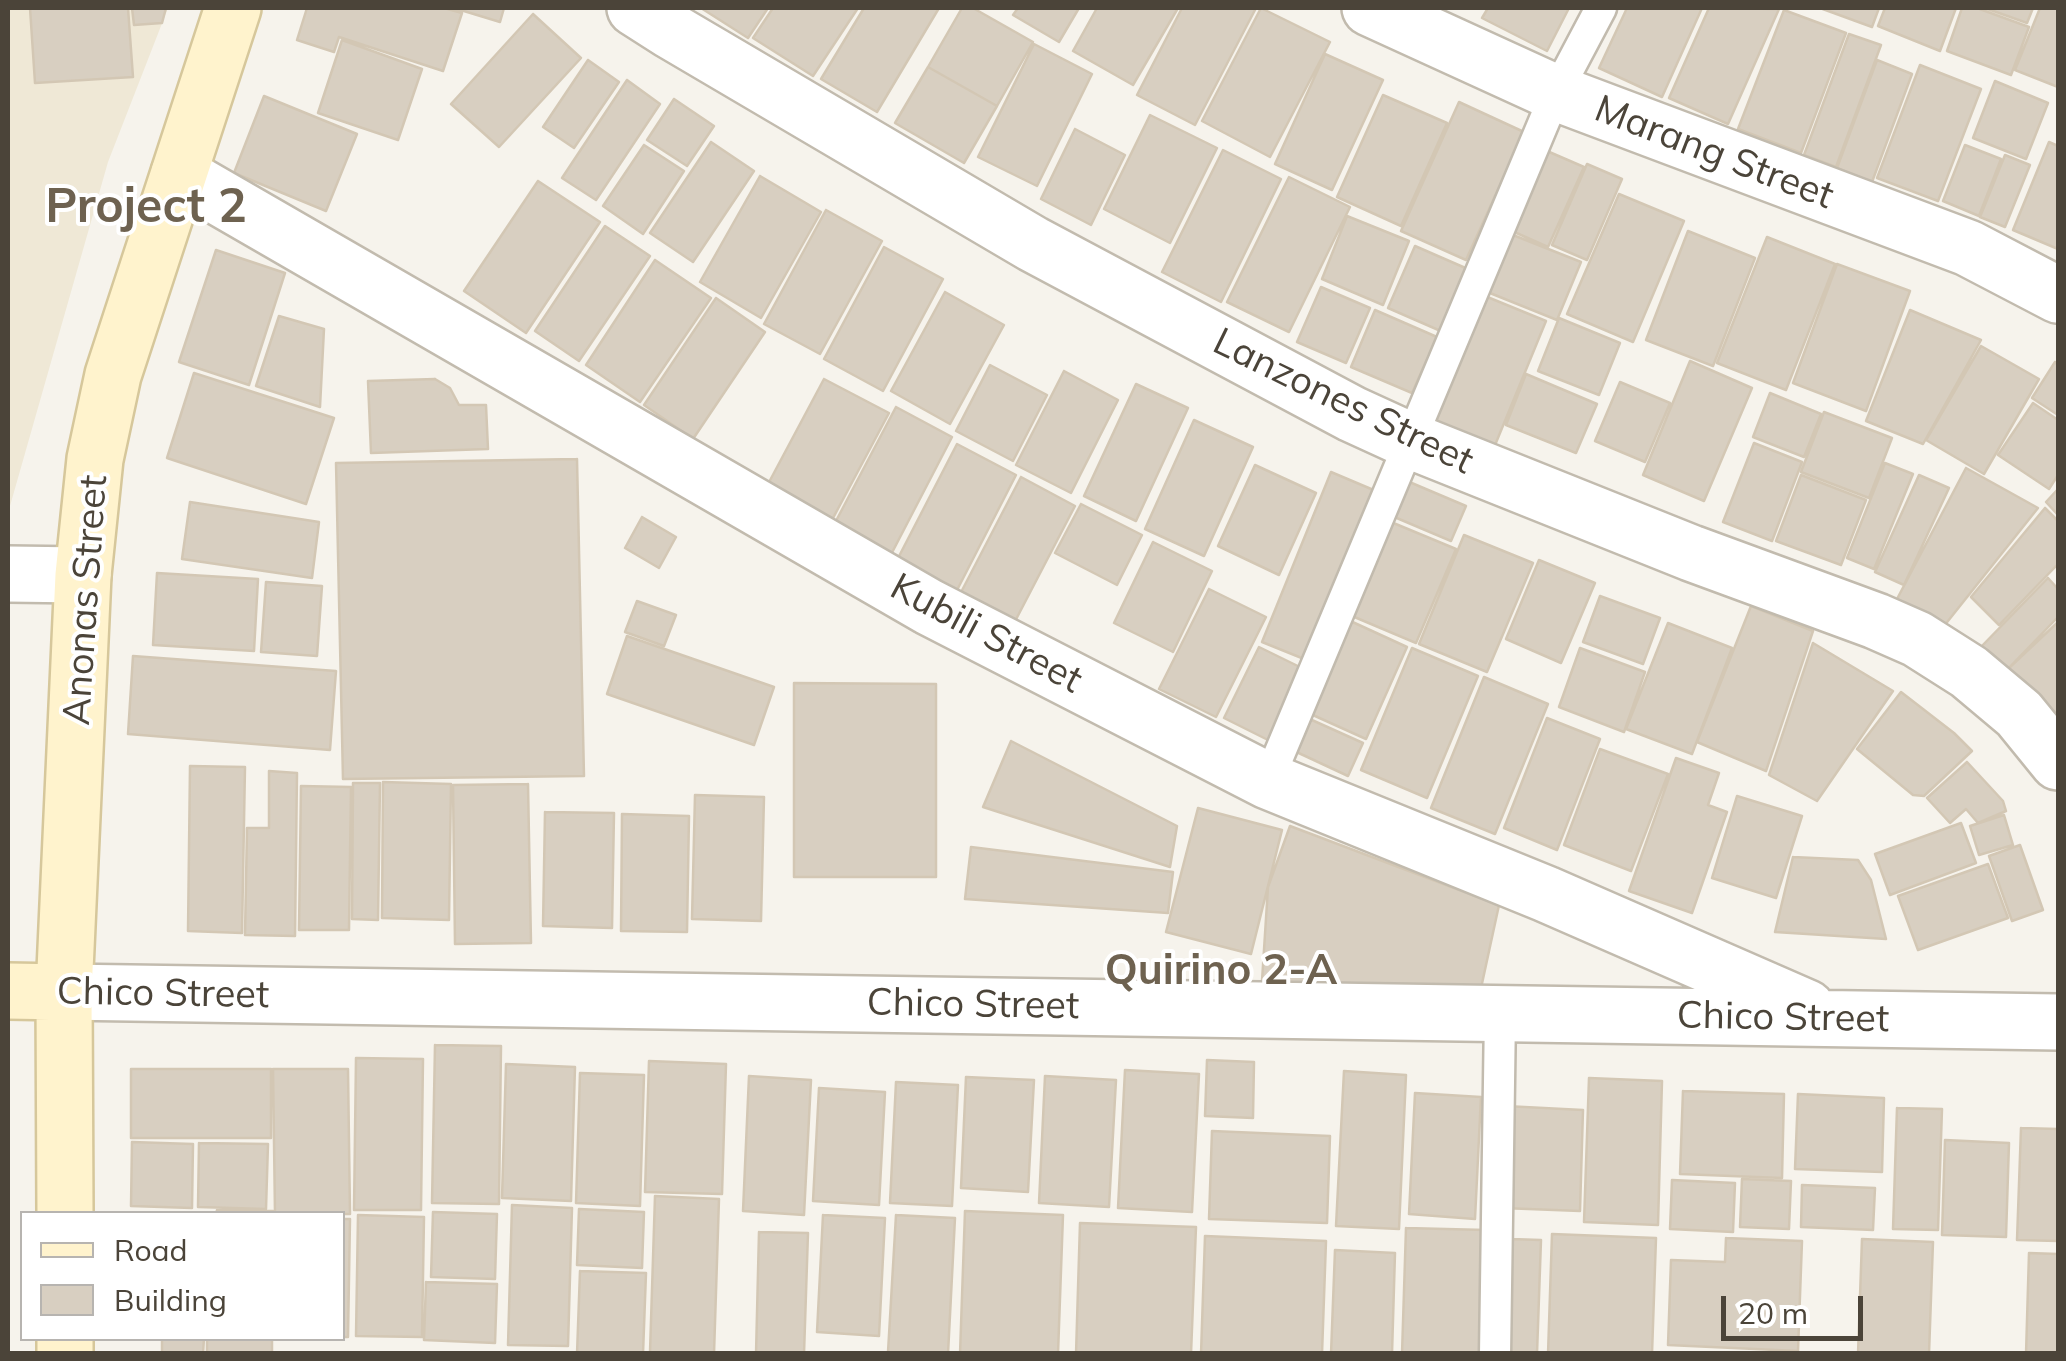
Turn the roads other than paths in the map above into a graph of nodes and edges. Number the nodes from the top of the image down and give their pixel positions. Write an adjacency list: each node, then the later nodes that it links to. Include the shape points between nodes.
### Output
1 (233, 8): 6 (main road, Anonas Street)
2 (634, 8): 8 (street, Lanzones Street, via 1034,244)
3 (1370, 8): 5 (street, Marang Street)
4 (1601, 8): 5 (lane)
5 (1556, 93): 7 (street, Marang Street, via 1968,248); 8 (lane)
6 (179, 174): 10 (main road, Anonas Street, via 113,375 95,459); 12 (street, Kubili Street, via 929,607)
7 (2058, 295)
8 (1411, 442): 11 (street, Lanzones Street, via 1917,639 2019,714); 12 (lane)
9 (8, 574): 10 (street)
10 (84, 575): 14 (main road, Anonas Street)
11 (2058, 762)
12 (1268, 781): 16 (street, Kubili Street)
13 (8, 991): 14 (main road, Chico Street)
14 (64, 992): 15 (street, Chico Street); 18 (main road, Anonas Street)
15 (1500, 1014): 16 (street, Chico Street); 19 (lane)
16 (1831, 1018): 17 (street, Chico Street)
17 (2058, 1022)
18 (64, 1211)
19 (1495, 1354)

